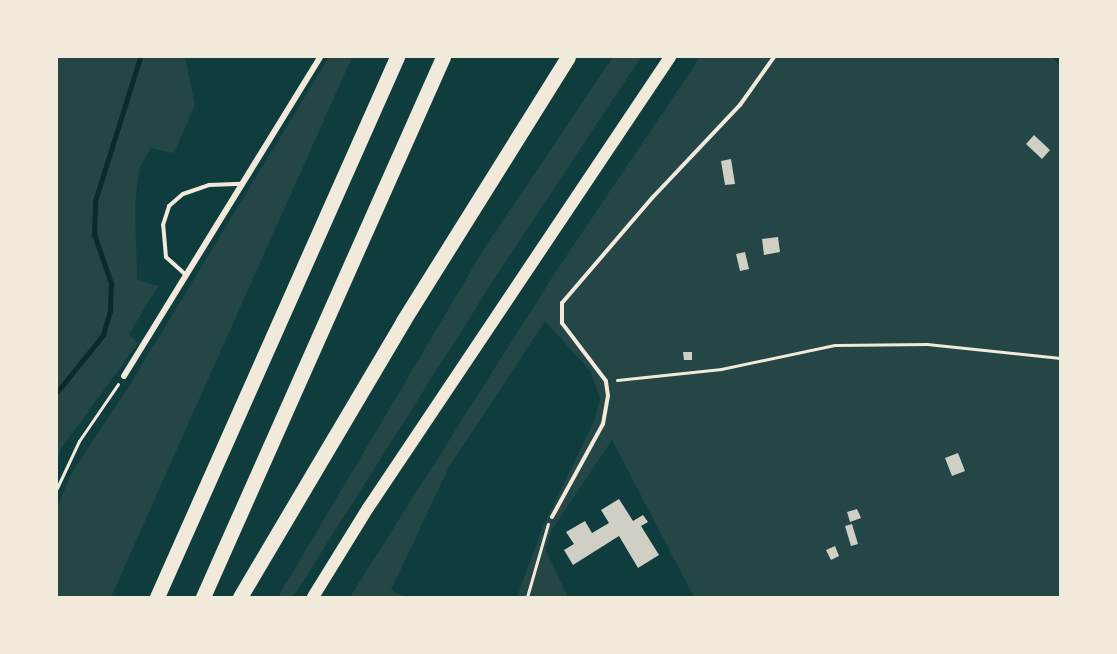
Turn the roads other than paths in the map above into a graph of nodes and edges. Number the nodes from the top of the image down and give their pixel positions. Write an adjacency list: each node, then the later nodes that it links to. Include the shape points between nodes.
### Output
1 (320, 57): 7 (street)
2 (397, 57): 11 (highway)
3 (443, 57): 12 (highway)
4 (568, 57): 13 (highway, via 403,321)
5 (670, 57): 14 (main road, via 368,507)
6 (774, 57): 10 (lane, via 740,105 561,303 562,323 606,381 608,396 603,424)
7 (243, 184): 8 (street); 8 (lane, via 209,185 183,194 168,206 163,225 166,257)
8 (186, 275): 9 (street)
9 (124, 375)
10 (552, 517)
11 (157, 597)
12 (203, 597)
13 (240, 597)
14 (313, 597)

